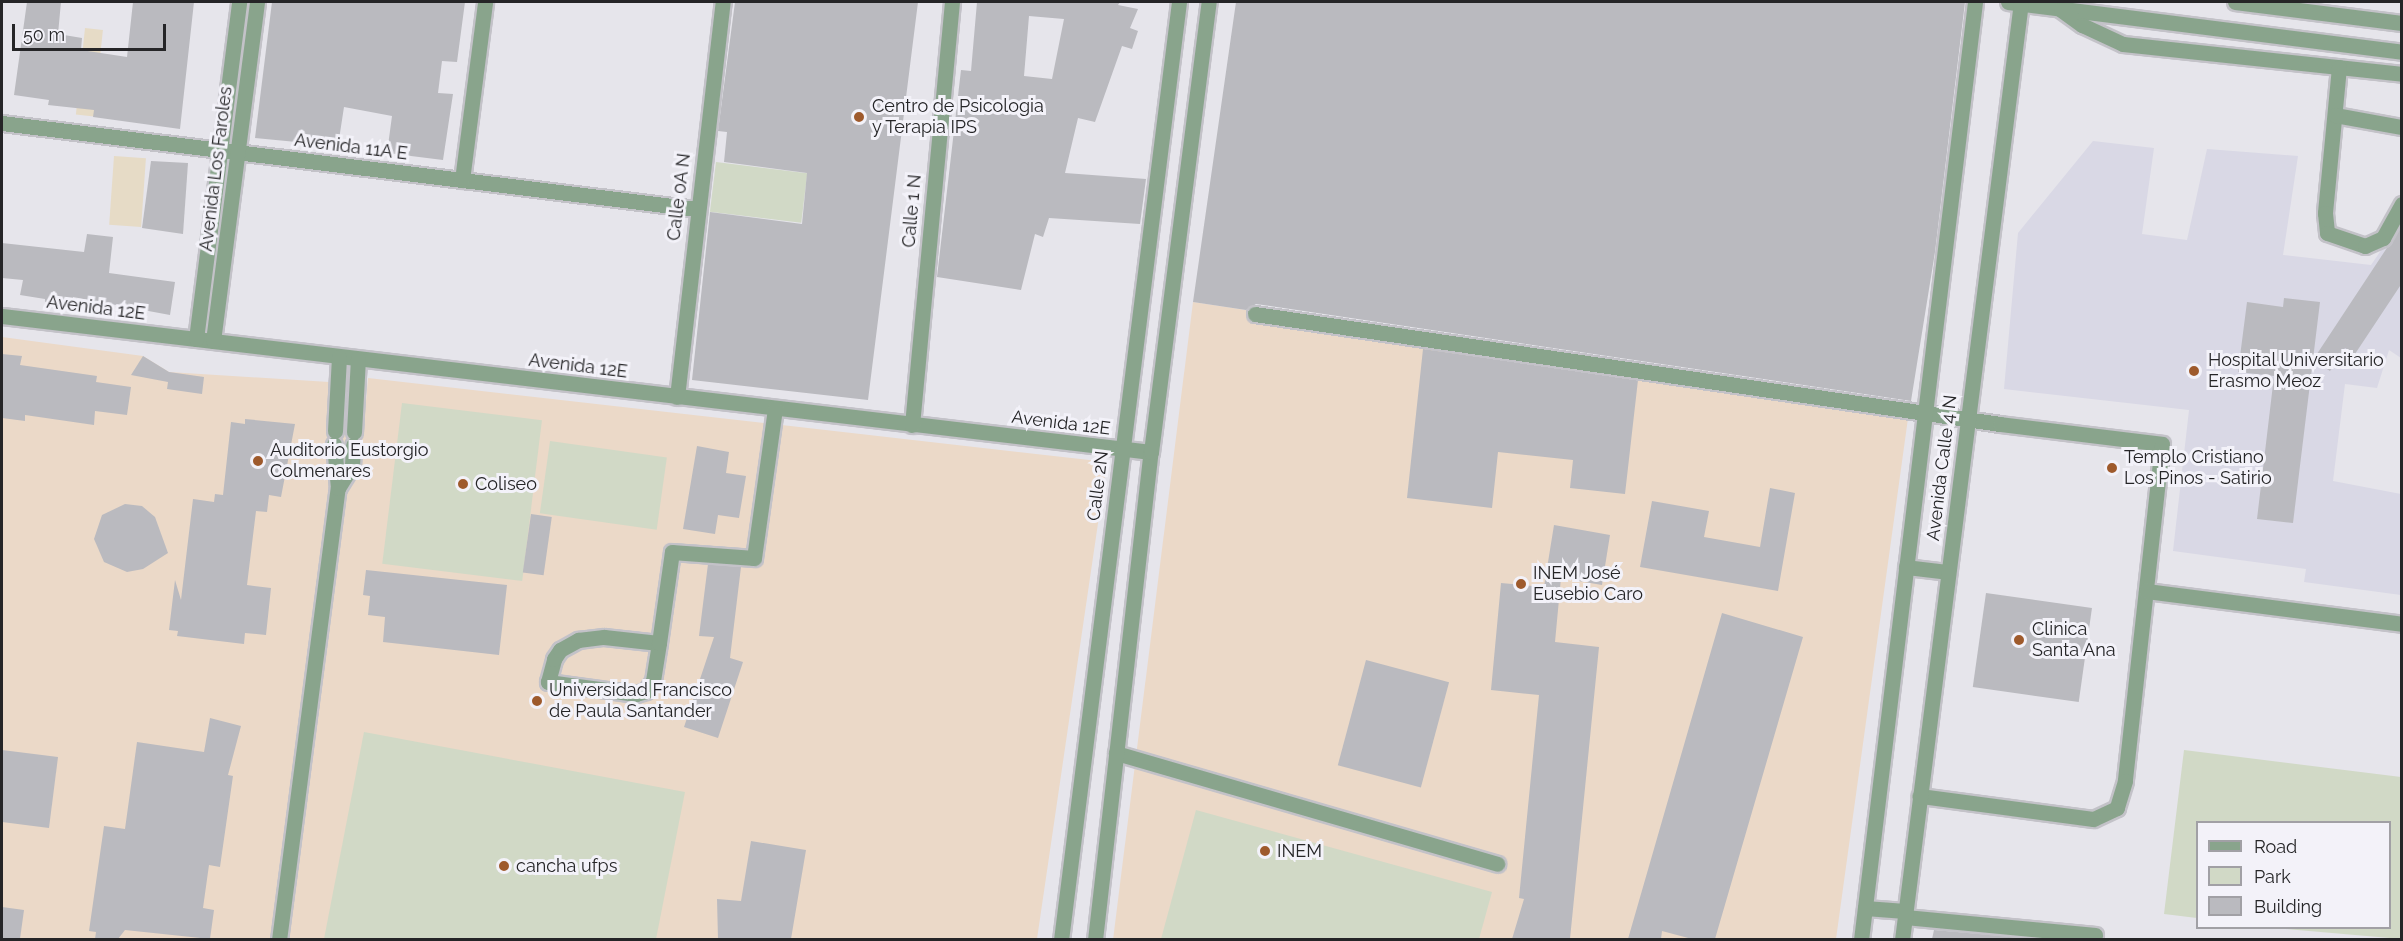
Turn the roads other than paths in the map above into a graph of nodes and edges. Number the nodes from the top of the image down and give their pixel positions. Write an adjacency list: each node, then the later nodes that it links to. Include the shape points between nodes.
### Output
1 (239, 2): 19 (street, Avenida Los Faroles)
2 (256, 2): 20 (street, Avenida Los Faroles)
3 (485, 2): 21 (street)
4 (723, 2): 23 (street, Calle 0A N)
5 (952, 2): 34 (street, Calle 1 N)
6 (1179, 2): 35 (street, Calle 2N)
7 (1209, 2): 36 (street)
8 (1975, 2): 32 (street, Avenida Calle 4 N)
9 (2017, 2): 11 (street); 33 (street, Avenida Calle 4 N)
10 (2235, 2): 12 (street)
11 (2058, 8): 13 (street); 14 (street, via 2082,25 2123,44)
12 (2402, 23)
13 (2402, 52)
14 (2339, 67): 15 (street); 16 (street)
15 (2402, 74)
16 (2335, 115): 18 (street); 22 (street, via 2325,213 2327,233 2365,246 2383,238)
17 (2, 123): 19 (street, Avenida 11A E)
18 (2402, 127)
19 (220, 150): 20 (street, Avenida 11A E); 26 (street, Avenida Los Faroles)
20 (238, 152): 21 (street, Avenida 11A E); 27 (street, Avenida Los Faroles)
21 (462, 180): 23 (street, Avenida 11A E)
22 (2402, 204)
23 (696, 209): 30 (street, Calle 0A N)
24 (1255, 314): 32 (street)
25 (2, 316): 26 (street, Avenida 12E)
26 (196, 339): 27 (street, Avenida 12E)
27 (213, 341): 28 (street, Avenida 12E)
28 (339, 357): 29 (street, Avenida 12E); 37 (street, via 334,438)
29 (358, 359): 30 (street, Avenida 12E); 37 (street, via 352,466)
30 (677, 397): 31 (street, Avenida 12E)
31 (775, 408): 34 (street, Avenida 12E); 42 (street, via 754,558 672,552)
32 (1925, 413): 33 (street); 38 (street, Avenida Calle 4 N)
33 (1968, 417): 39 (street, Avenida Calle 4 N); 40 (street, via 2162,444)
34 (912, 425): 35 (street, Avenida 12E)
35 (1122, 450): 36 (street, Avenida 12E); 50 (street, Calle 2N)
36 (1151, 452): 43 (street)
37 (338, 488): 49 (street)
38 (1906, 567): 39 (street); 46 (street, Avenida Calle 4 N)
39 (1948, 572): 44 (street, Avenida Calle 4 N)
40 (2146, 591): 41 (street); 44 (street, via 2125,781 2117,808 2102,817 2083,819)
41 (2402, 624)
42 (659, 643): 42 (street, via 604,637 578,640 556,655 548,682 642,693 653,681)
43 (1116, 753): 45 (street); 51 (street)
44 (1920, 796): 47 (street, Avenida Calle 4 N)
45 (1497, 864)
46 (1865, 908): 47 (street); 52 (street, Avenida Calle 4 N)
47 (1905, 914): 48 (street); 53 (street, Avenida Calle 4 N)
48 (2095, 935)
49 (279, 939)
50 (1061, 939)
51 (1095, 939)
52 (1862, 939)
53 (1902, 939)

